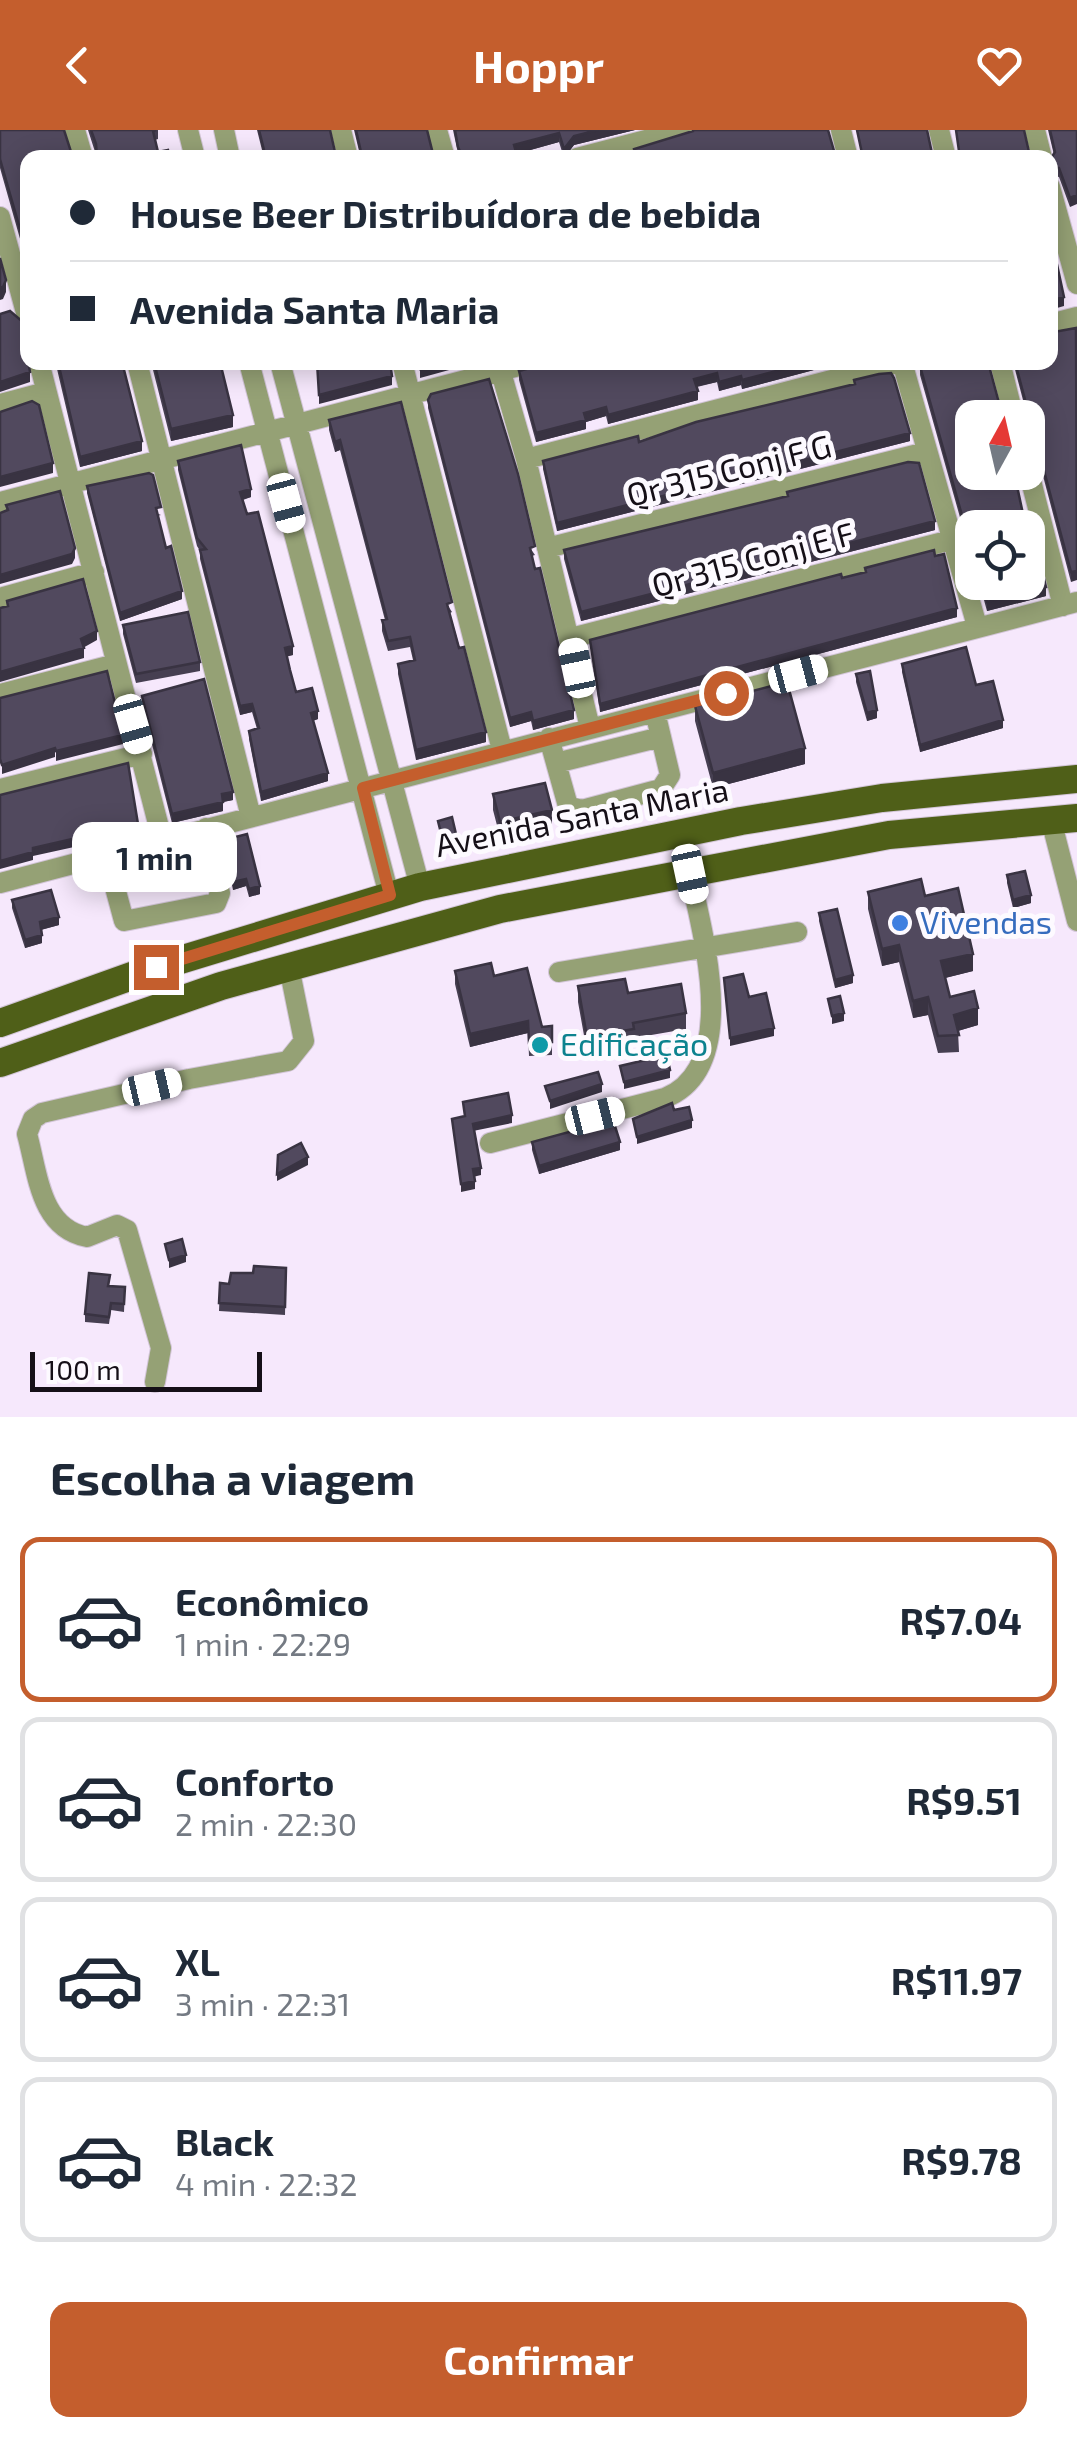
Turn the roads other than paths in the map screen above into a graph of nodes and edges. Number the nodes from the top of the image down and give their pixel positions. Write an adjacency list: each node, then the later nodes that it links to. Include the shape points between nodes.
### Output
1 (684, 130): 2 (street)
2 (608, 150)
3 (0, 217): 6 (street)
4 (1068, 220): 5 (street)
5 (1077, 284)
6 (20, 293)
7 (40, 370): 17 (street)
8 (138, 370): 24 (street)
9 (251, 370): 22 (street)
10 (282, 370): 21 (street)
11 (404, 370): 18 (street)
12 (490, 370): 18 (street)
13 (500, 370): 25 (street)
14 (871, 370): 25 (street)
15 (904, 370): 23 (street)
16 (1002, 370): 19 (street)
17 (46, 392): 20 (street); 26 (street)
18 (410, 396): 21 (street); 42 (street)
19 (1010, 400)
20 (0, 404)
21 (295, 426): 22 (street); 46 (street)
22 (267, 432): 24 (street); 47 (street)
23 (926, 452): 29 (street); 30 (street, Qr 315 Conj F G)
24 (162, 458): 26 (street); 49 (street)
25 (526, 459): 30 (street)
26 (70, 482): 28 (street); 31 (street)
27 (1035, 490): 33 (street)
28 (0, 502)
29 (951, 540): 34 (street); 35 (street, Qr 315 Conj E F)
30 (546, 548): 35 (street)
31 (94, 572): 32 (street); 36 (street)
32 (0, 598)
33 (1070, 604): 34 (street)
34 (977, 626): 38 (street)
35 (571, 638): 39 (street)
36 (116, 664): 37 (street); 43 (street)
37 (0, 694)
38 (655, 712): 39 (street); 40 (street)
39 (590, 728): 41 (street)
40 (661, 737): 44 (street); 44 (street, via 670,775 661,789 582,810 568,806)
41 (549, 738): 42 (street); 44 (street)
42 (502, 750): 46 (street)
43 (142, 754): 48 (street); 53 (street)
44 (556, 763)
45 (1077, 778): 51 (main road, Avenida Santa Maria)
46 (392, 781): 47 (street); 59 (street)
47 (363, 788): 49 (street); 60 (street)
48 (0, 789)
49 (251, 817): 52 (street)
50 (1064, 819): 56 (main road, via 888,835); 62 (street)
51 (741, 821): 54 (main road, Avenida Santa Maria); 57 (main road, via 700,840 637,850 629,863)
52 (206, 828): 53 (street); 55 (street, via 220,893 216,903 124,921)
53 (162, 840): 55 (street)
54 (578, 852): 59 (main road, Avenida Santa Maria); 61 (main road, via 594,865 589,879 524,894)
55 (106, 854): 58 (street)
56 (690, 874): 57 (main road); 65 (street)
57 (640, 880): 61 (main road)
58 (0, 883)
59 (420, 887): 60 (main road, Avenida Santa Maria)
60 (390, 895): 63 (main road, Avenida Santa Maria)
61 (500, 910): 67 (main road)
62 (1077, 920)
63 (300, 925): 66 (main road, Avenida Santa Maria); 69 (main road, via 214,960 208,974)
64 (797, 932): 65 (street)
65 (705, 947): 68 (street); 73 (street, via 712,1030 676,1094)
66 (156, 967): 70 (main road, Avenida Santa Maria); 71 (main road, via 170,972 172,989)
67 (290, 967): 69 (main road); 74 (street, via 304,1041 288,1061 42,1113 28,1125 48,1211 58,1226 87,1237 117,1225 127,1230 160,1348)
68 (559, 972)
69 (221, 986): 71 (main road)
70 (0, 1023)
71 (91, 1028): 72 (main road)
72 (0, 1064)
73 (490, 1143)
74 (154, 1382)

